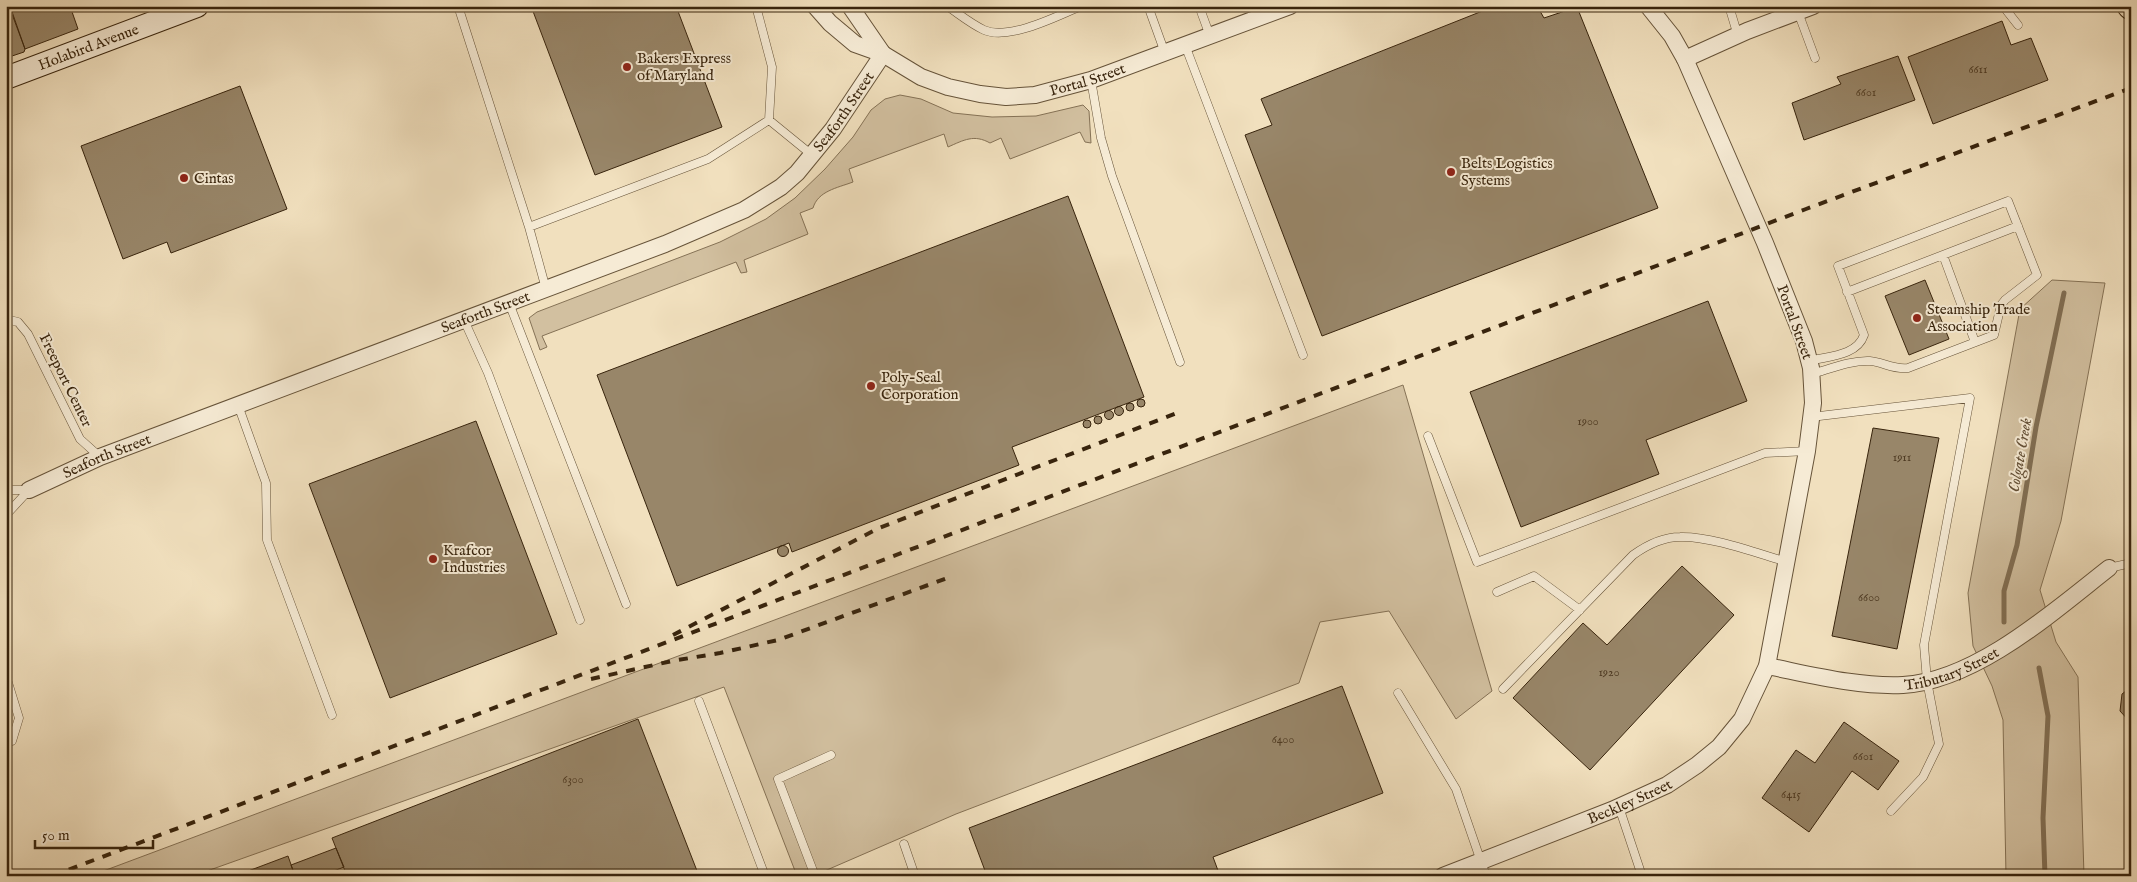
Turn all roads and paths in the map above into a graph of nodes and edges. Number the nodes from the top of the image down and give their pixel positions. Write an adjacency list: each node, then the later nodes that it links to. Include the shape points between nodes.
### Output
1 (197, 6): 23 (main road, Holabird Avenue)
2 (756, 6): 25 (lane, via 772,67)
3 (815, 6): 20 (street, Portal Street, via 855,44)
4 (850, 6): 20 (street, Portal Street)
5 (947, 6): 6 (lane, via 984,30 1004,33)
6 (1082, 6)
7 (1148, 6): 19 (lane)
8 (1198, 6): 16 (lane)
9 (1290, 6): 16 (street, Portal Street)
10 (1648, 6): 22 (street, Portal Street, via 1672,36)
11 (1729, 6): 17 (lane)
12 (2002, 6): 15 (lane)
13 (458, 9): 28 (lane)
14 (1805, 9): 17 (street); 21 (lane)
15 (2018, 25)
16 (1210, 36): 18 (street, Portal Street)
17 (1738, 36): 22 (street)
18 (1186, 45): 19 (street, Portal Street); 36 (lane)
19 (1165, 53): 24 (street, Portal Street)
20 (883, 54): 24 (street, Portal Street, via 921,77 980,94 1006,97 1035,95); 26 (street, Seaforth Street)
21 (1815, 58)
22 (1685, 59): 38 (street, Portal Street, via 1765,243 1804,341)
23 (6, 78)
24 (1091, 80): 37 (lane, via 1101,138 1112,176)
25 (769, 120): 26 (lane); 28 (lane, via 708,158)
26 (812, 155): 30 (street, Seaforth Street, via 781,187 744,210)
27 (2018, 226): 29 (lane); 31 (lane, via 2008,201 1838,266); 35 (lane, via 2037,275 2001,305 1994,335)
28 (529, 227): 30 (lane)
29 (1943, 255): 31 (lane); 35 (lane)
30 (546, 289): 32 (street, Seaforth Street)
31 (1848, 292): 38 (lane, via 1864,335 1862,342)
32 (509, 303): 34 (street, Seaforth Street); 51 (lane)
33 (6, 319): 43 (lane, Freeport Center, via 18,322 28,334 80,440)
34 (464, 320): 39 (street, Seaforth Street); 53 (lane, via 488,373)
35 (1975, 342): 38 (lane, via 1908,368 1896,369 1874,361)
36 (1303, 355)
37 (1180, 362)
38 (1810, 367): 40 (street, Portal Street)
39 (238, 405): 43 (street, Seaforth Street); 60 (lane, via 266,483 267,540)
40 (1812, 417): 42 (street, Portal Street); 56 (lane, via 1970,398 1924,644)
41 (1428, 436): 42 (lane, via 1477,562 1765,453)
42 (1807, 451): 47 (street, Portal Street)
43 (100, 457): 45 (street, Seaforth Street)
44 (6, 490): 45 (lane)
45 (29, 490): 46 (lane)
46 (6, 515)
47 (1787, 562): 52 (lane, via 1707,540 1680,537 1664,540 1634,555); 54 (street, Portal Street)
48 (2131, 563): 49 (lane)
49 (2109, 568): 56 (street, Tributary Street, via 2025,633 1990,655)
50 (1497, 592): 52 (lane, via 1534,576)
51 (626, 604)
52 (1580, 610): 57 (lane)
53 (580, 620)
54 (1768, 666): 56 (street, Tributary Street, via 1868,684 1904,685); 63 (street, Beckley Street, via 1742,719 1720,747 1667,784)
55 (6, 676): 61 (lane, via 19,718 12,741)
56 (1926, 681): 64 (lane, via 1939,744 1923,777)
57 (1503, 690)
58 (1398, 693): 66 (lane, via 1456,789)
59 (698, 701): 67 (lane)
60 (332, 715)
61 (6, 744)
62 (831, 755): 68 (lane, via 778,779)
63 (1619, 806): 66 (street, Beckley Street); 71 (lane)
64 (1891, 811)
65 (904, 844): 69 (lane)
66 (1483, 869): 70 (street, Beckley Street)
67 (765, 876)
68 (815, 876)
69 (915, 876)
70 (1443, 876)
71 (1642, 876)

